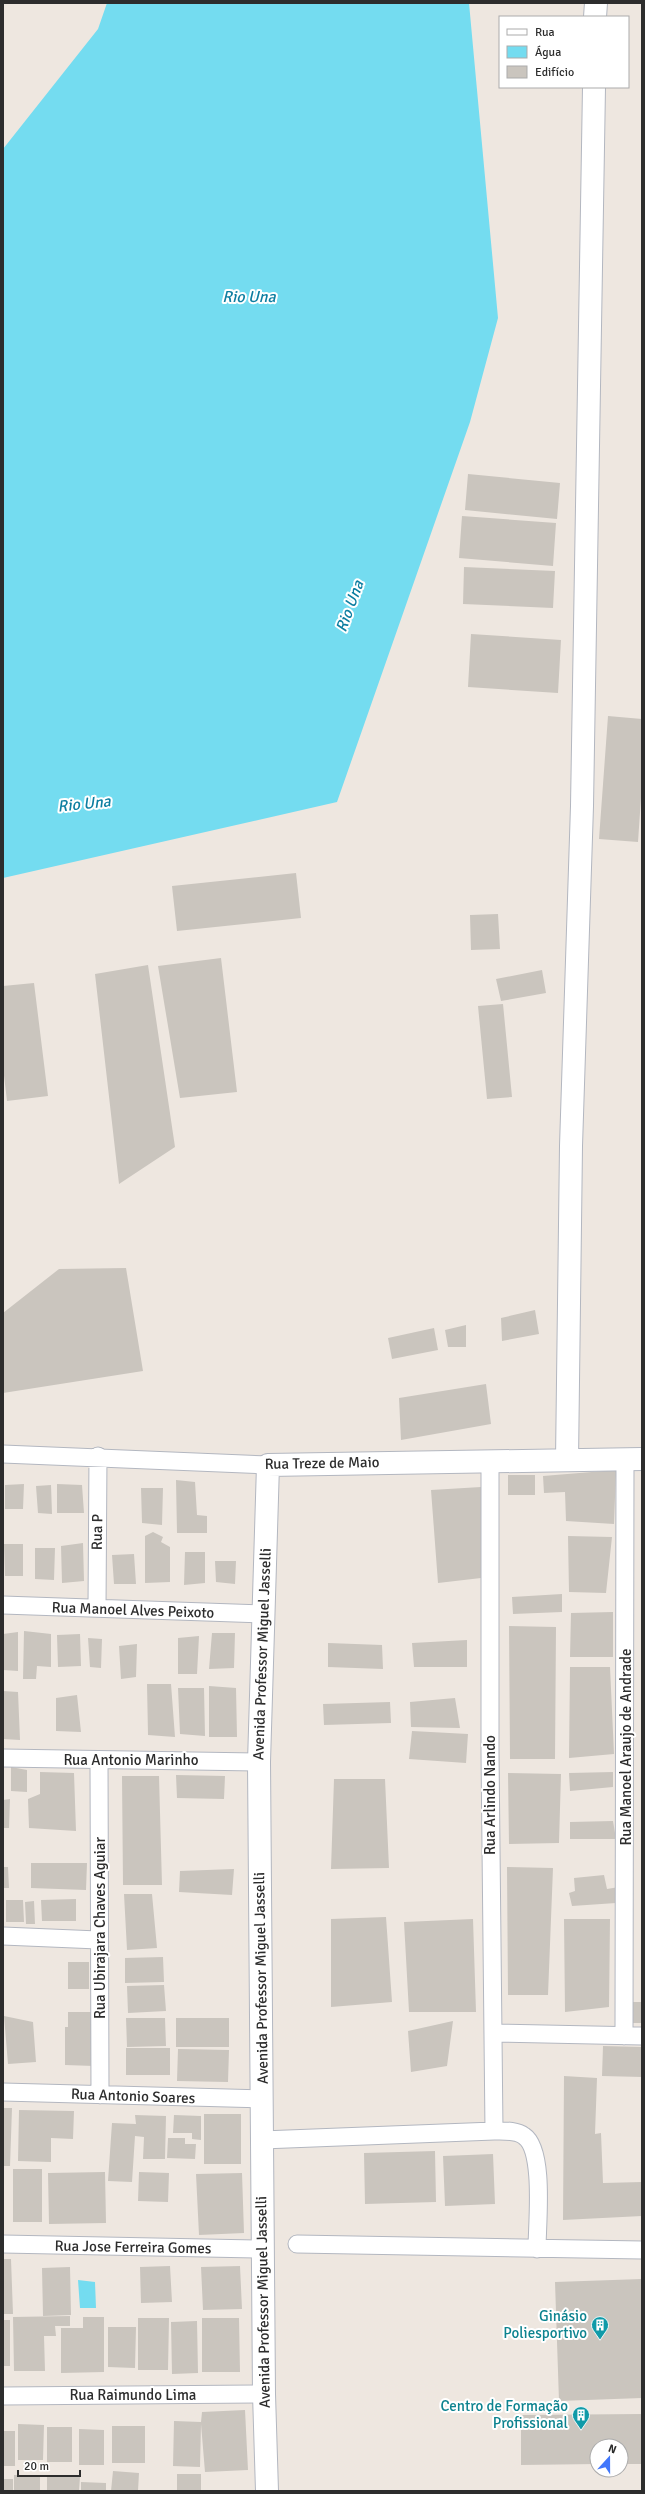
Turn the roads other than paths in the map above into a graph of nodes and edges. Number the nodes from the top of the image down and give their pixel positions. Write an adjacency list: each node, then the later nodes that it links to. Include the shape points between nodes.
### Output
1 (596, 3): 2 (street)
2 (596, 16)
3 (594, 88): 8 (street, via 582,806 571,1146)
4 (3, 1454): 5 (street, Rua Treze de Maio)
5 (98, 1456): 9 (street, Rua Treze de Maio); 11 (street, Rua P)
6 (634, 1458): 8 (street, Rua Treze de Maio); 19 (street, Rua Manoel Araujo de Andrade)
7 (490, 1460): 8 (street, Rua Treze de Maio); 9 (street, Rua Treze de Maio); 18 (street, Rua Arlindo Nando, via 490,1753)
8 (567, 1460)
9 (268, 1465): 12 (street, Avenida Professor Miguel Jasselli)
10 (3, 1605): 11 (street, Rua Manoel Alves Peixoto)
11 (97, 1608): 12 (street, Rua Manoel Alves Peixoto)
12 (263, 1614): 15 (street, Avenida Professor Miguel Jasselli)
13 (3, 1758): 14 (street, Rua Antonio Marinho)
14 (99, 1760): 15 (street, Rua Antonio Marinho); 17 (street, Rua Ubirajara Chaves Aguiar)
15 (259, 1762): 23 (street, Avenida Professor Miguel Jasselli)
16 (3, 1936): 17 (street)
17 (98, 1940): 22 (street, Rua Ubirajara Chaves Aguiar)
18 (494, 2033): 19 (street); 24 (street, Rua Arlindo Nando)
19 (624, 2036): 20 (street)
20 (642, 2036)
21 (3, 2092): 22 (street, Rua Antonio Soares)
22 (100, 2095): 23 (street, Rua Antonio Soares)
23 (262, 2099): 25 (street, Avenida Professor Miguel Jasselli)
24 (494, 2130): 25 (street); 28 (street, via 516,2132 532,2144 536,2158)
25 (262, 2140): 29 (street, Avenida Professor Miguel Jasselli)
26 (3, 2244): 29 (street, Rua Jose Ferreira Gomes)
27 (297, 2244): 28 (street)
28 (537, 2249): 30 (street)
29 (262, 2250): 31 (street, Avenida Professor Miguel Jasselli)
30 (642, 2250)
31 (264, 2394): 32 (street, Rua Raimundo Lima); 33 (street, Avenida Professor Miguel Jasselli)
32 (3, 2396)
33 (267, 2491)

